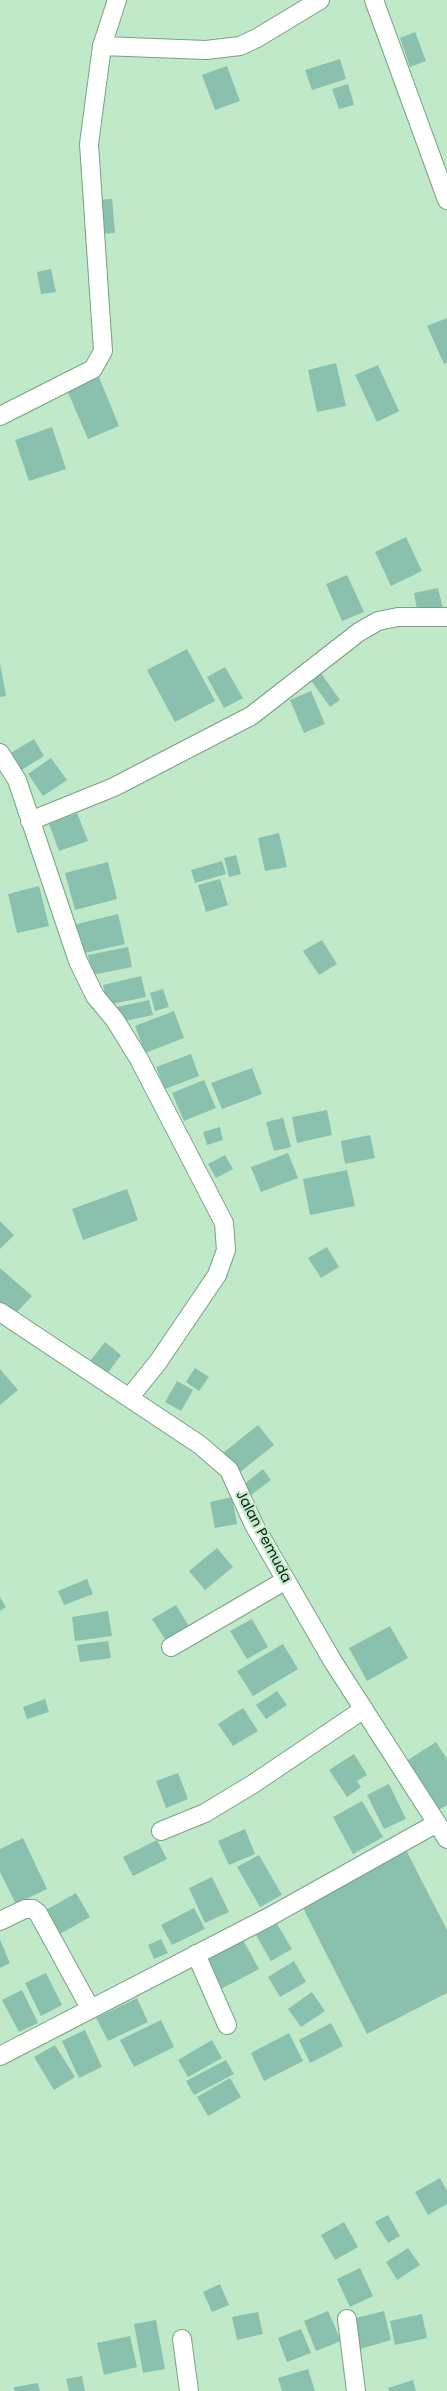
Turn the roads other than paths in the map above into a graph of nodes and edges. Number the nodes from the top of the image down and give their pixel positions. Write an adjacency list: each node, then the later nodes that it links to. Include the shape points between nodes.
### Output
1 (117, 0): 4 (street)
2 (320, 0): 4 (street, via 240,46 206,50)
3 (374, 0): 5 (street)
4 (102, 46): 6 (street, via 89,144 103,352 93,369)
5 (447, 200)
6 (0, 416)
7 (447, 617): 9 (street, via 398,617 378,621 359,632 251,716 114,786)
8 (0, 753): 9 (street, via 17,780)
9 (30, 821): 11 (street, via 78,961 95,996 115,1020 139,1060 224,1223 226,1250 217,1275 158,1362)
10 (0, 1312): 11 (street, Jalan Pemuda)
11 (128, 1398): 12 (street, Jalan Pemuda, via 200,1445 229,1470 254,1525)
12 (286, 1580): 13 (street); 14 (street, Jalan Pemuda)
13 (171, 1647)
14 (364, 1709): 15 (street, Jalan Pemuda); 16 (street, via 205,1813)
15 (437, 1823): 17 (street, Jalan Pemuda); 19 (street)
16 (161, 1831)
17 (447, 1839)
18 (0, 1921): 20 (street, via 25,1909 38,1913)
19 (196, 1954): 20 (street); 21 (street)
20 (90, 2008): 22 (street)
21 (227, 2025)
22 (0, 2056)
23 (347, 2319): 26 (street)
24 (182, 2339): 25 (street)
25 (189, 2391)
26 (356, 2391)

